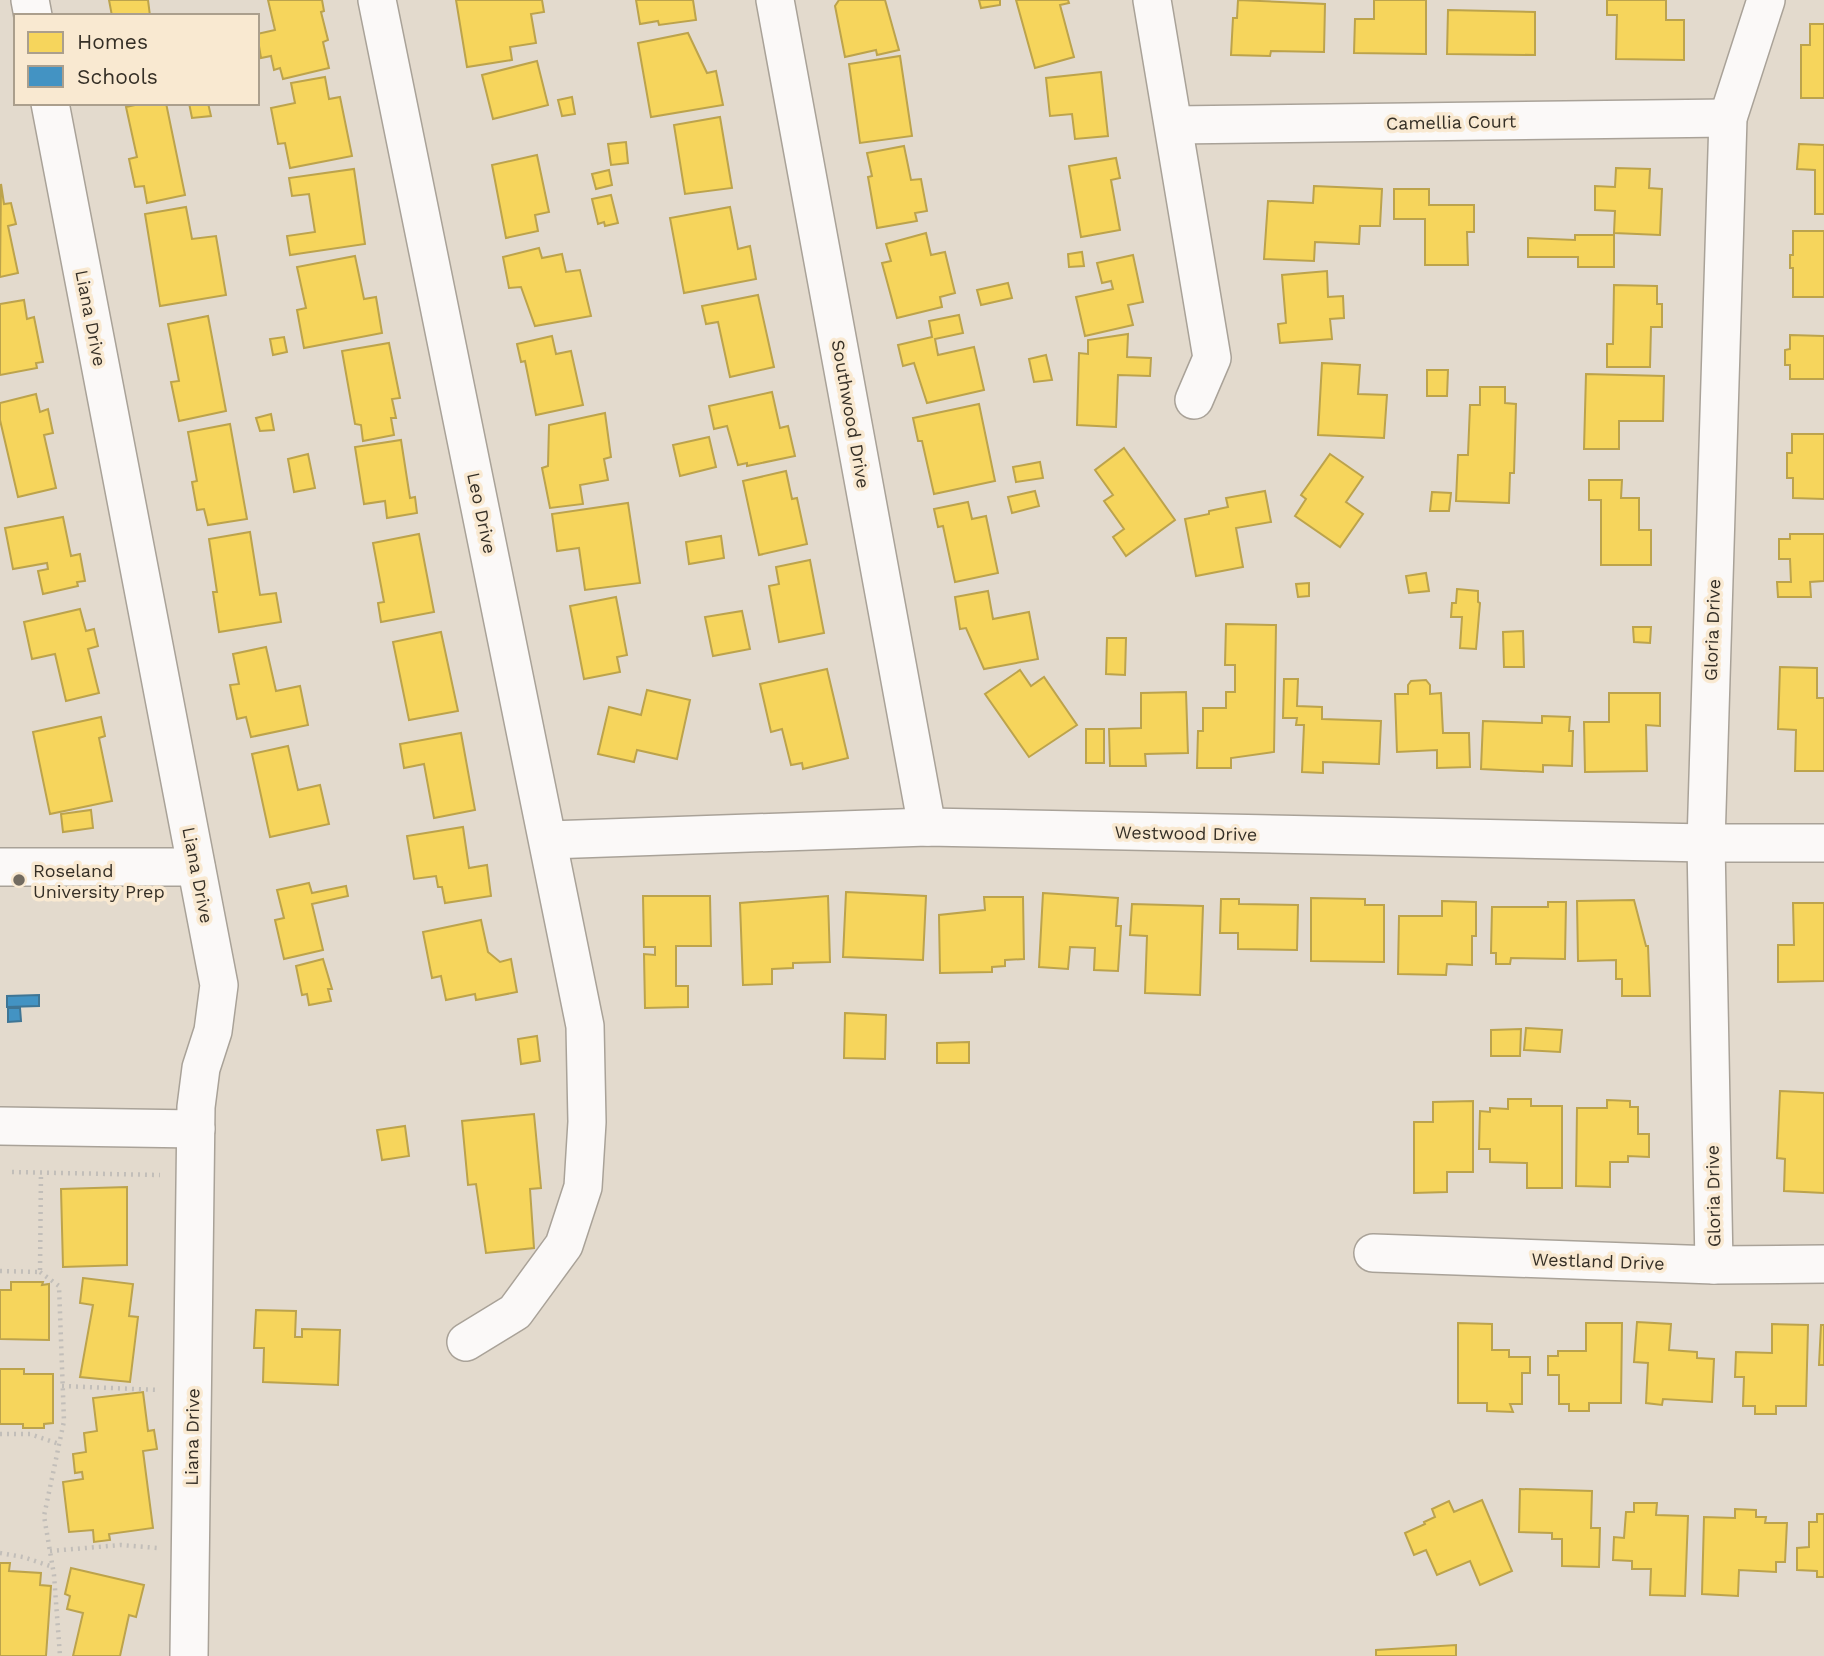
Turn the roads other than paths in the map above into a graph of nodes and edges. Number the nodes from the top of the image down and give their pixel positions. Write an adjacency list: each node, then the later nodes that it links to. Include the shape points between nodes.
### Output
1 (377, 0): 10 (street, Leo Drive)
2 (775, 0): 9 (street, Southwood Drive)
3 (1152, 0): 7 (street)
4 (1766, 0): 6 (street, Gloria Drive)
5 (50, 105): 13 (street, Liana Drive)
6 (1728, 118): 7 (street, Camellia Court); 12 (street, Gloria Drive)
7 (1174, 125): 8 (street, via 1212,358)
8 (1194, 401)
9 (926, 828): 10 (street, Westwood Drive); 12 (street, Westwood Drive)
10 (549, 840): 20 (street, Leo Drive, via 585,1026 583,1187 564,1245 515,1312)
11 (1824, 843): 12 (street, Westwood Drive)
12 (1706, 844): 19 (street, Gloria Drive)
13 (196, 867): 14 (street); 16 (street, Liana Drive, via 219,985 213,1031 201,1068)
14 (12, 871)
15 (0, 1126): 16 (street)
16 (196, 1129): 21 (street, Liana Drive)
17 (1373, 1253): 19 (street, Westland Drive)
18 (1824, 1264): 19 (street, Westland Drive)
19 (1714, 1265)
20 (466, 1342)
21 (189, 1656)

